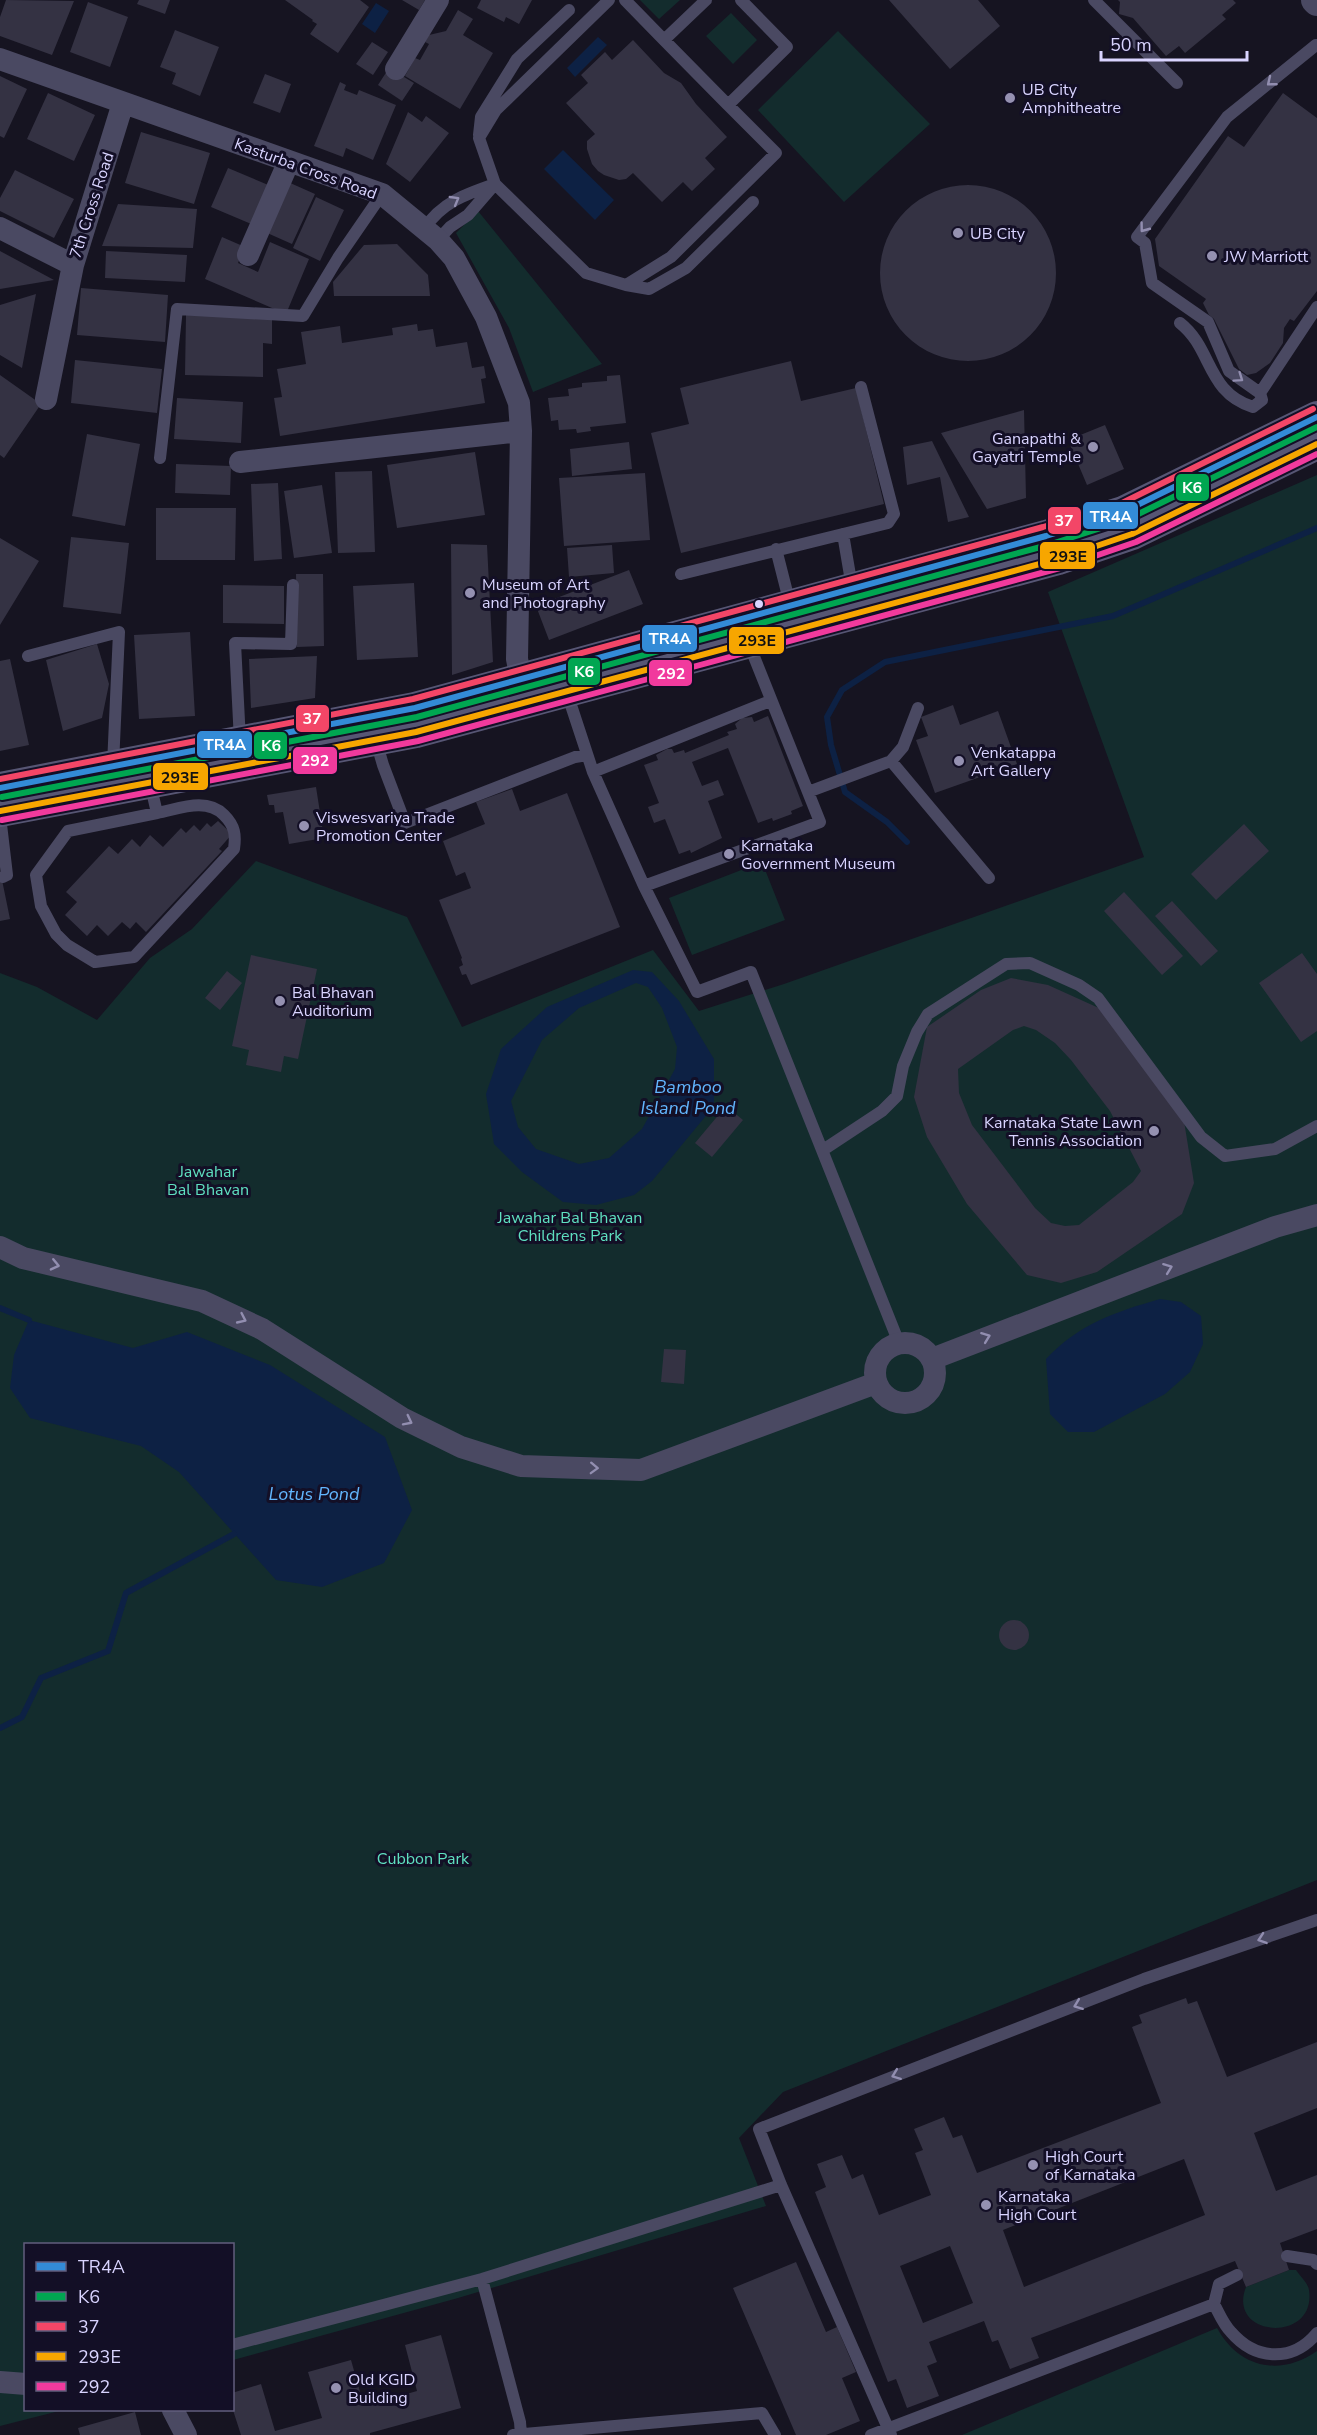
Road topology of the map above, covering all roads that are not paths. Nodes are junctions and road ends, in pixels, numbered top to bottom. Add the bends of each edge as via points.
1 (438, 0) edge
2 (609, 0) edge
3 (625, 0) edge
4 (706, 0) edge
5 (741, 0) edge
6 (1094, 0) edge
7 (569, 10) dead end
8 (664, 40) junction
9 (1317, 45) edge
10 (0, 59) edge
11 (396, 69) dead end
12 (1177, 83) dead end
13 (123, 103) junction
14 (729, 105) junction
15 (479, 138) junction
16 (289, 161) junction
17 (495, 184) junction
18 (382, 194) junction
19 (753, 202) dead end
20 (0, 228) edge
21 (431, 234) junction
22 (248, 255) dead end
23 (74, 265) junction
24 (626, 285) junction
25 (1317, 307) edge
26 (1180, 323) dead end
27 (861, 387) dead end
28 (1260, 393) junction
29 (46, 399) dead end
30 (1317, 417) edge
31 (521, 431) junction
32 (1317, 444) edge
33 (160, 458) dead end
34 (240, 462) dead end
35 (843, 534) junction
36 (776, 549) junction
37 (681, 574) dead end
38 (293, 585) dead end
39 (853, 589) junction
40 (790, 605) junction
41 (748, 643) junction
42 (28, 656) dead end
43 (521, 679) junction
44 (567, 692) junction
45 (770, 701) junction
46 (918, 708) dead end
47 (240, 741) junction
48 (376, 741) junction
49 (588, 755) junction
50 (891, 761) junction
51 (113, 765) junction
52 (593, 772) junction
53 (150, 782) junction
54 (0, 788) edge
55 (808, 792) junction
56 (0, 811) edge
57 (157, 813) junction
58 (0, 816) edge
59 (3, 877) dead end
60 (989, 878) dead end
61 (644, 886) junction
62 (1317, 1126) edge
63 (823, 1150) junction
64 (1317, 1215) edge
65 (1275, 1227) junction
66 (1317, 1229) edge
67 (0, 1247) edge
68 (899, 1343) junction
69 (932, 1359) junction
70 (876, 1383) junction
71 (1317, 1920) edge
72 (782, 2186) junction
73 (1287, 2256) dead end
74 (1317, 2264) edge
75 (1237, 2275) dead end
76 (482, 2279) junction
77 (1214, 2304) junction
78 (1317, 2333) edge
79 (234, 2344) edge
80 (0, 2382) edge
81 (24, 2384) edge
82 (173, 2411) edge
83 (890, 2432) edge
84 (186, 2435) edge
85 (513, 2435) edge
86 (521, 2435) edge
87 (775, 2435) edge
88 (871, 2435) edge

1 - 11 street
2 - 15 lane via 496,110
3 - 8 lane
4 - 8 lane
5 - 14 lane via 788,47
6 - 12 lane
7 - 15 lane via 517,59 481,117
8 - 14 lane
9 -> 28 lane via 1227,117 1137,237 1145,243 1152,283 1208,322 1229,371
10 - 13 street, Kasturba Cross Road
13 - 16 street, Kasturba Cross Road
13 - 23 street, 7th Cross Road
14 - 24 lane via 776,153 671,257
15 - 17 lane
16 - 18 street, Kasturba Cross Road
16 - 22 street
17 - 21 lane via 468,215
21 -> 17 lane via 433,215 456,198
17 - 24 lane via 586,273
18 - 21 street, Kasturba Cross Road
18 - 33 lane via 303,316 177,309
19 - 24 lane via 686,268 649,289
20 - 23 street, 7th Cross Road
21 - 31 street, Kasturba Cross Road via 454,258 486,317 519,403
23 - 29 street
25 - 28 lane
26 - 28 lane via 1194,334 1219,386 1253,407 1262,400
27 - 35 lane via 894,514 888,523
30 - 39 main road via 1123,512
31 - 34 street
31 - 43 street, Kasturba Cross Road via 517,659
32 - 41 main road via 1132,534 1058,559
35 - 36 lane
35 - 39 lane
36 - 37 lane
36 - 40 lane
38 - 47 lane via 291,645 235,644
39 - 40 main road
40 - 43 main road
41 - 44 main road
41 - 45 lane
42 - 51 lane via 119,632
43 - 47 main road via 415,708
44 - 48 main road
44 - 49 lane
45 - 52 lane
45 - 55 lane
46 - 50 lane via 903,747
47 - 51 main road
48 - 49 lane via 405,823
48 - 53 main road
49 - 52 lane
50 - 55 lane
50 - 60 lane
51 - 54 main road
52 - 61 lane
53 - 56 main road
53 - 57 lane
55 - 61 lane via 820,822
57 - 57 lane via 68,831 36,875 41,906 57,934 80,955 95,962 134,957 234,849 233,825 214,806 205,804
58 - 59 lane via 6,875
61 - 63 lane via 697,992 751,972
62 - 63 lane via 1275,1149 1225,1156 1201,1137 1098,998 1031,963 1006,963 928,1014 916,1032 903,1066 897,1096 882,1112
63 - 68 lane
64 - 65 street
65 - 66 street
69 -> 65 street
67 -> 70 street via 23,1258 202,1300 262,1329 402,1418 461,1447 521,1466 641,1470
68 - 69 street via 919,1346
68 - 70 street via 878,1359
69 - 70 street via 936,1375 933,1387 915,1402 892,1400
71 -> 72 lane via 1144,1979 759,2128
72 - 76 lane
72 - 83 lane
73 - 74 lane
75 - 77 lane via 1219,2284
76 - 79 lane
76 - 86 lane
77 - 78 lane via 1230,2332 1260,2353 1290,2353
77 - 83 lane
80 - 81 street
82 - 84 street
83 - 88 lane
85 - 86 lane
86 - 87 lane via 762,2413

